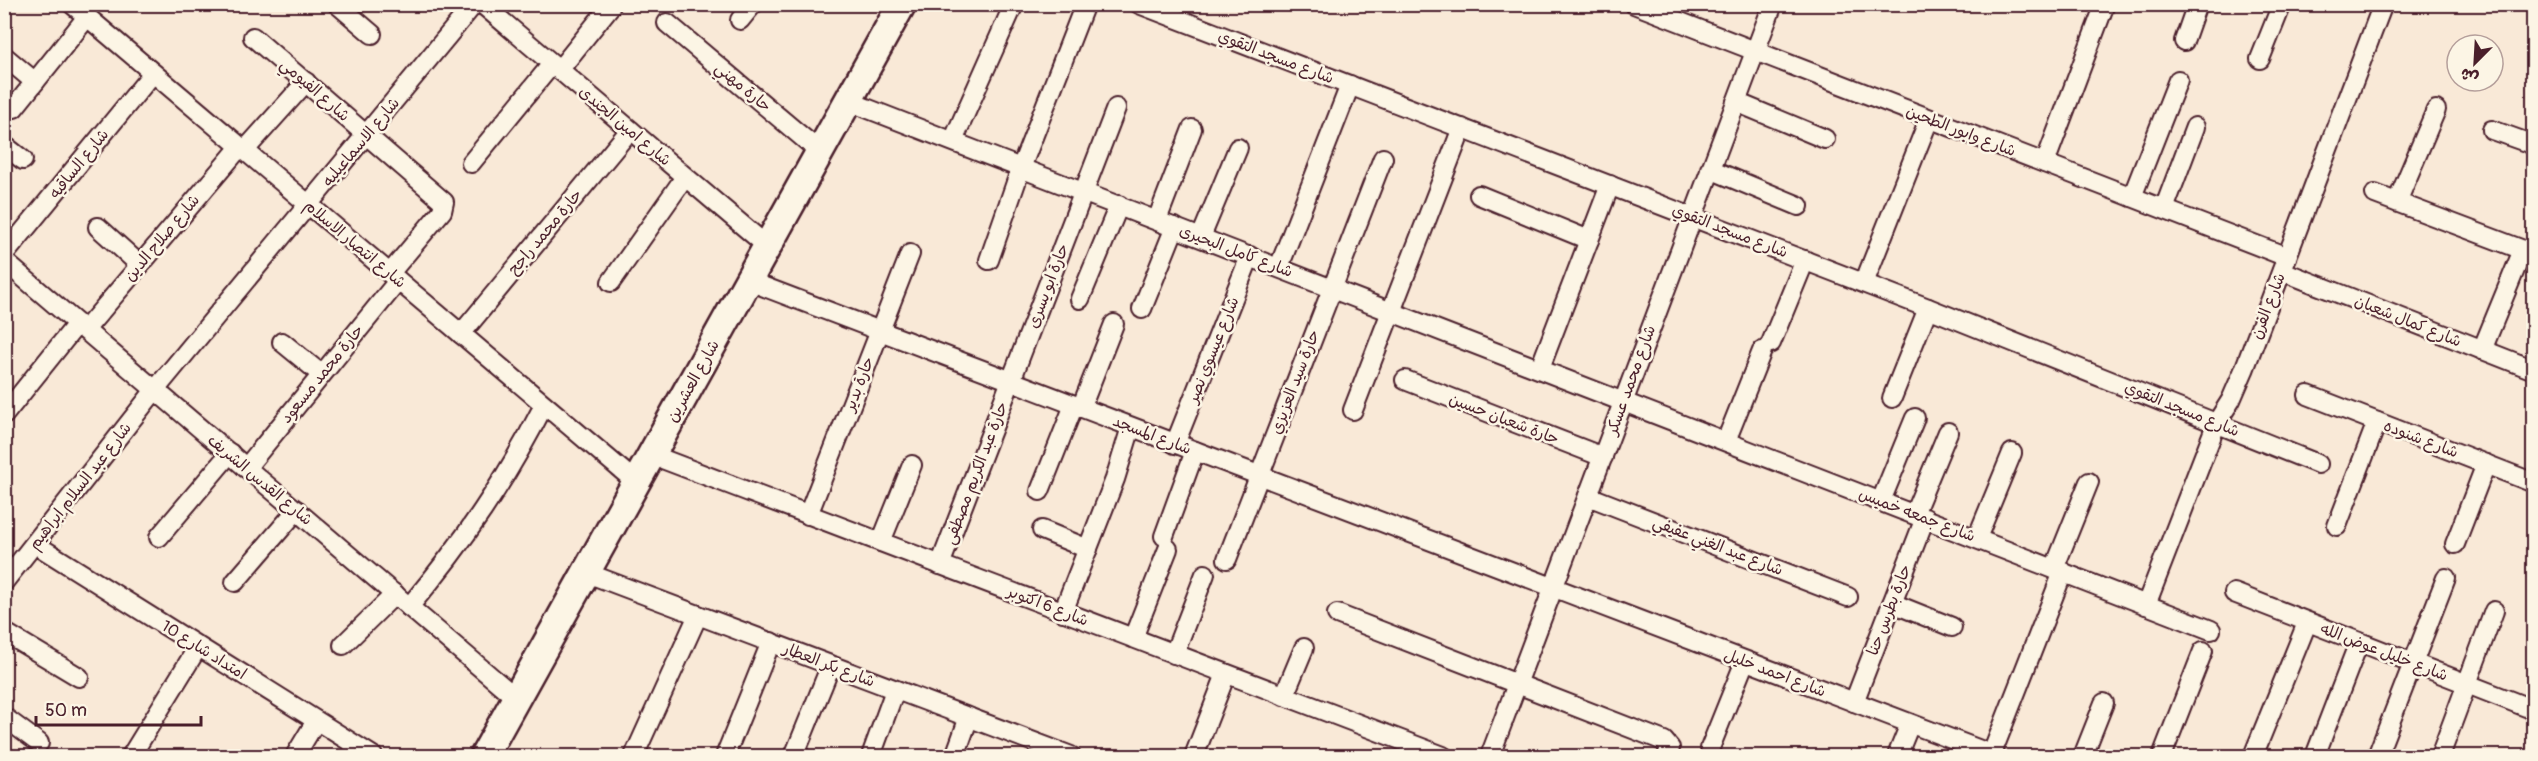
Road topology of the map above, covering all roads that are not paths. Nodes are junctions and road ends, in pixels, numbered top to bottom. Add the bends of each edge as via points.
1 (72, 4) edge
2 (338, 4) edge
3 (474, 4) edge
4 (482, 4) edge
5 (612, 4) edge
6 (753, 4) edge
7 (902, 4) edge
8 (1014, 4) edge
9 (1085, 4) edge
10 (1139, 4) edge
11 (1773, 4) edge
12 (2105, 4) edge
13 (2197, 4) edge
14 (2282, 4) edge
15 (2383, 4) edge
16 (1642, 6) edge
17 (87, 17) junction
18 (740, 20) dead end
19 (667, 23) dead end
20 (372, 34) dead end
21 (254, 37) dead end
22 (2184, 41) dead end
23 (1755, 51) junction
24 (4, 56) edge
25 (2260, 59) dead end
26 (556, 67) junction
27 (153, 73) junction
28 (2178, 80) dead end
29 (35, 82) junction
30 (306, 82) junction
31 (1350, 85) junction
32 (849, 101) junction
33 (1736, 102) junction
34 (14, 108) dead end
35 (1116, 108) dead end
36 (2436, 110) dead end
37 (1929, 119) junction
38 (2195, 127) dead end
39 (1462, 128) junction
40 (1192, 129) dead end
41 (630, 130) junction
42 (2492, 130) dead end
43 (367, 134) junction
44 (1826, 139) dead end
45 (953, 141) junction
46 (4, 145) edge
47 (2534, 145) edge
48 (242, 148) junction
49 (1238, 148) dead end
50 (820, 152) junction
51 (1383, 158) dead end
52 (23, 160) dead end
53 (471, 163) dead end
54 (2045, 163) junction
55 (1021, 168) junction
56 (1710, 169) junction
57 (685, 177) junction
58 (1610, 185) junction
59 (1084, 192) junction
60 (2375, 194) dead end
61 (1479, 195) dead end
62 (2132, 197) junction
63 (2397, 202) junction
64 (309, 205) junction
65 (1119, 206) junction
66 (1799, 206) dead end
67 (2164, 209) junction
68 (1692, 216) junction
69 (1157, 220) junction
70 (98, 227) dead end
71 (1175, 227) junction
72 (1201, 237) junction
73 (1589, 240) junction
74 (768, 247) junction
75 (2528, 252) edge
76 (910, 254) dead end
77 (4, 255) edge
78 (1250, 256) junction
79 (989, 260) dead end
80 (1805, 260) junction
81 (4, 261) edge
82 (2284, 264) junction
83 (140, 265) junction
84 (1279, 267) junction
85 (394, 277) junction
86 (749, 281) junction
87 (611, 282) dead end
88 (1864, 283) junction
89 (1331, 288) junction
90 (1080, 299) dead end
91 (1928, 308) junction
92 (1142, 309) dead end
93 (1391, 311) junction
94 (1114, 324) dead end
95 (81, 327) junction
96 (880, 331) junction
97 (461, 334) junction
98 (282, 342) dead end
99 (2482, 350) junction
100 (1540, 368) junction
101 (2534, 370) edge
102 (321, 374) junction
103 (1405, 380) dead end
104 (1011, 381) junction
105 (155, 390) junction
106 (2308, 395) dead end
107 (1892, 398) dead end
108 (1623, 401) junction
109 (544, 405) junction
110 (1078, 406) junction
111 (1353, 410) dead end
112 (4, 416) edge
113 (1915, 418) dead end
114 (2217, 422) junction
115 (2377, 422) junction
116 (1131, 427) junction
117 (1948, 432) dead end
118 (1726, 441) junction
119 (1175, 444) junction
120 (1195, 451) junction
121 (230, 453) junction
122 (2012, 453) dead end
123 (652, 455) junction
124 (1603, 457) junction
125 (2319, 464) dead end
126 (2486, 464) junction
127 (912, 465) dead end
128 (246, 468) junction
129 (1258, 476) junction
130 (637, 483) junction
131 (2089, 483) dead end
132 (2534, 483) edge
133 (1040, 491) dead end
134 (1588, 496) junction
135 (1881, 501) junction
136 (297, 510) junction
137 (808, 514) junction
138 (1919, 516) junction
139 (2337, 526) dead end
140 (1042, 530) dead end
141 (159, 537) dead end
142 (1977, 538) junction
143 (881, 542) junction
144 (35, 544) junction
145 (2455, 544) dead end
146 (1088, 549) junction
147 (1227, 559) dead end
148 (940, 565) junction
149 (2058, 570) junction
150 (587, 573) junction
151 (1205, 574) dead end
152 (2446, 578) dead end
153 (4, 582) edge
154 (235, 582) dead end
155 (1555, 588) junction
156 (2234, 593) dead end
157 (395, 594) junction
158 (1848, 597) dead end
159 (1892, 603) junction
160 (2146, 604) junction
161 (410, 606) junction
162 (2494, 611) dead end
163 (1063, 612) junction
164 (1337, 614) dead end
165 (698, 615) junction
166 (2307, 623) junction
167 (1952, 627) dead end
168 (2211, 630) dead end
169 (4, 632) edge
170 (1133, 638) junction
171 (771, 642) junction
172 (2359, 642) junction
173 (343, 645) dead end
174 (198, 646) junction
175 (1304, 648) dead end
176 (2203, 651) dead end
177 (1174, 654) junction
178 (1745, 661) junction
179 (2413, 663) junction
180 (831, 665) junction
181 (1226, 674) junction
182 (79, 677) dead end
183 (1518, 682) junction
184 (2467, 684) junction
185 (895, 690) junction
186 (1284, 696) junction
187 (516, 698) junction
188 (1854, 702) junction
189 (2104, 703) dead end
190 (2534, 710) edge
191 (4, 717) edge
192 (969, 717) junction
193 (316, 721) junction
194 (1910, 724) junction
195 (39, 743) dead end
196 (1710, 748) dead end
197 (131, 756) edge
198 (295, 756) edge
199 (373, 756) edge
200 (484, 756) edge
201 (634, 756) edge
202 (725, 756) edge
203 (794, 756) edge
204 (871, 756) edge
205 (955, 756) edge
206 (1071, 756) edge
207 (1194, 756) edge
208 (1443, 756) edge
209 (1490, 756) edge
210 (1667, 756) edge
211 (1897, 756) edge
212 (1993, 756) edge
213 (2083, 756) edge
214 (2162, 756) edge
215 (2253, 756) edge
216 (2315, 756) edge
217 (2377, 756) edge
218 (2440, 756) edge

1 - 17 street, شارع انتصار الاسلام
2 - 20 street
3 - 43 street, شارع الاسماعيليه
4 - 26 street, شارع امين الجندى
5 - 26 street
6 - 18 street
7 - 32 main road, شارع العشرين
8 - 45 street
9 - 55 street
10 - 31 street, شارع مسجد التقوي
11 - 23 street, شارع محمد عسكر
12 - 54 street
13 - 22 street
14 - 25 street
15 - 82 street, شارع الفرن
16 - 23 street, شارع وابور الطحين
17 - 27 street, شارع انتصار الاسلام
17 - 29 street
19 - 50 street, حارة مهني
21 - 30 street, شارع الفيومي
23 - 33 street, شارع محمد عسكر
23 - 37 street, شارع وابور الطحين
24 - 29 street
26 - 41 street, شارع امين الجندى
26 - 53 street
27 - 48 street, شارع انتصار الاسلام
27 - 77 street, شارع الساقيه
28 - 62 street
29 - 34 street
30 - 43 street, شارع الفيومي
30 - 48 street, شارع صلاح الدين
31 - 39 street, شارع مسجد التقوي
31 - 84 street
32 - 45 street, شارع كامل البحيرى
32 - 50 main road, شارع العشرين
33 - 44 street
33 - 56 street, شارع محمد عسكر
35 - 59 street, حارة ابو يسرى
36 - 63 street
37 - 54 street, شارع وابور الطحين
37 - 88 street
38 - 67 street
39 - 58 street, شارع مسجد التقوي
39 - 93 street
40 - 69 street
41 - 57 street, شارع امين الجندى
41 - 97 street, حارة محمد راجح
42 - 47 street
43 - 64 street, شارع الاسماعيليه
43 - 85 street, شارع الفيومي via 444,202 442,211
45 - 55 street, شارع كامل البحيرى
46 - 52 street
48 - 64 street, شارع انتصار الاسلام
48 - 83 street, شارع صلاح الدين
49 - 72 street
50 - 74 main road, شارع العشرين
51 - 89 street, حارة سيد العزيزي
54 - 62 street, شارع وابور الطحين
55 - 59 street, شارع كامل البحيرى
55 - 79 street
56 - 66 street
56 - 68 street, شارع محمد عسكر
57 - 74 street, شارع امين الجندى
57 - 87 street
58 - 68 street, شارع مسجد التقوي
58 - 73 street
59 - 65 street, شارع كامل البحيرى
59 - 104 street, حارة ابو يسرى
60 - 63 street
61 - 73 street
62 - 67 street, شارع وابور الطحين
63 - 75 street
64 - 85 street, شارع انتصار الاسلام
64 - 105 street, شارع الاسماعيليه
65 - 69 street, شارع كامل البحيرى
65 - 90 street
67 - 82 street, شارع وابور الطحين
68 - 80 street, شارع مسجد التقوي
68 - 108 street, شارع محمد عسكر
69 - 71 street, شارع كامل البحيرى
70 - 83 street
71 - 72 street, شارع كامل البحيرى
71 - 92 street
72 - 78 street, شارع كامل البحيرى
73 - 100 street
74 - 86 main road, شارع العشرين
75 - 99 street
76 - 96 street, حارة بدير
78 - 84 street, شارع كامل البحيرى
78 - 119 street, شارع عيسوي نصر
80 - 88 street, شارع مسجد التقوي
80 - 118 street
81 - 95 street, شارع القدس الشريف
82 - 99 street, شارع كمال شعبان
82 - 114 street, شارع الفرن via 2244,370
83 - 95 street, شارع صلاح الدين
84 - 89 street, شارع كامل البحيرى
85 - 97 street, شارع انتصار الاسلام
85 - 102 street, حارة محمد مسعود
86 - 96 street, شارع المسجد
86 - 123 main road, شارع العشرين
88 - 91 street, شارع مسجد التقوي
89 - 93 street, شارع كامل البحيرى
89 - 129 street, حارة سيد العزيزي
91 - 107 street
91 - 114 street, شارع مسجد التقوي
93 - 100 street, شارع كامل البحيرى
93 - 111 street
94 - 110 street
95 - 105 street, شارع القدس الشريف
95 - 112 street, شارع صلاح الدين
96 - 104 street, شارع المسجد
96 - 137 street, حارة بدير
97 - 109 street, شارع انتصار الاسلام
98 - 102 street
99 - 101 street, شارع كمال شعبان
100 - 108 street, شارع كامل البحيرى
102 - 128 street, حارة محمد مسعود
103 - 124 street, حارة شعبان حسين
104 - 110 street, شارع المسجد
104 - 148 street, حارة عبد الكريم مصطفى
105 - 121 street, شارع القدس الشريف
105 - 144 street, شارع عبد السلام ابراهيم
106 - 115 street, شارع شنوده
108 - 118 street, شارع جمعه خميس
108 - 124 street, شارع محمد عسكر
109 - 130 street, شارع انتصار الاسلام
109 - 161 street via 485,511
110 - 116 street, شارع المسجد
110 - 133 street
113 - 135 street
114 - 125 street, شارع مسجد التقوي
114 - 160 street, شارع الفرن
115 - 126 street, شارع شنوده
115 - 139 street
116 - 119 street, شارع المسجد
116 - 146 street
117 - 138 street, حارة بطرس حنا
118 - 135 street, شارع جمعه خميس
119 - 120 street, شارع المسجد
120 - 129 street, شارع المسجد
120 - 170 street
121 - 128 street, شارع القدس الشريف
121 - 141 street
122 - 142 street
123 - 130 main road, شارع العشرين
123 - 137 street, شارع 6 اكتوبر
124 - 134 street, شارع محمد عسكر
126 - 132 street, شارع شنوده
126 - 145 street
127 - 143 street
128 - 136 street, شارع القدس الشريف
129 - 147 street, حارة سيد العزيزي
129 - 155 street, شارع المسجد
130 - 150 main road, شارع العشرين
131 - 149 street
134 - 155 street, شارع محمد عسكر
134 - 158 street, شارع عبد الغني عفيفي
135 - 138 street, شارع جمعه خميس
136 - 154 street
136 - 157 street, شارع القدس الشريف
137 - 143 street, شارع 6 اكتوبر
138 - 142 street, شارع جمعه خميس
138 - 159 street, حارة بطرس حنا
140 - 146 street
142 - 149 street, شارع جمعه خميس
143 - 148 street, شارع 6 اكتوبر
144 - 153 street, شارع عبد السلام ابراهيم
144 - 174 street, امتداد شارع 10
146 - 163 street
148 - 163 street, شارع 6 اكتوبر
149 - 160 street, شارع جمعه خميس
149 - 212 street
150 - 165 street, شارع بكر العطار
150 - 187 main road, شارع العشرين
151 - 177 street
152 - 179 street
155 - 178 street, شارع احمد خليل
155 - 183 street, شارع محمد عسكر
156 - 166 street, شارع خليل عوض الله
157 - 161 street, شارع القدس الشريف
157 - 173 street
159 - 167 street
159 - 188 street, حارة بطرس حنا
160 - 168 street, شارع جمعه خميس
161 - 187 street, شارع القدس الشريف
162 - 184 street
163 - 170 street, شارع 6 اكتوبر
164 - 183 street
165 - 171 street, شارع بكر العطار
165 - 201 street
166 - 172 street, شارع خليل عوض الله
166 - 215 street
169 - 182 street
170 - 177 street, شارع 6 اكتوبر
171 - 180 street, شارع بكر العطار
171 - 202 street
172 - 179 street, شارع خليل عوض الله
172 - 216 street
174 - 193 street, امتداد شارع 10
174 - 197 street
175 - 186 street
176 - 214 street
177 - 181 street, شارع 6 اكتوبر
178 - 188 street, شارع احمد خليل
178 - 196 street
179 - 184 street, شارع خليل عوض الله
179 - 217 street
180 - 185 street, شارع بكر العطار
180 - 203 street
181 - 186 street, شارع 6 اكتوبر
181 - 207 street
183 - 209 street, شارع محمد عسكر
183 - 210 street via 1664,741 1670,748
184 - 190 street, شارع خليل عوض الله
184 - 218 street
185 - 192 street, شارع بكر العطار
185 - 204 street
186 - 208 street, شارع 6 اكتوبر
187 - 200 main road, شارع العشرين
188 - 194 street, شارع احمد خليل
189 - 213 street
191 - 195 street
192 - 205 street
192 - 206 street, شارع بكر العطار
193 - 198 street
193 - 199 street, امتداد شارع 10
194 - 211 street
194 - 212 street, شارع احمد خليل

